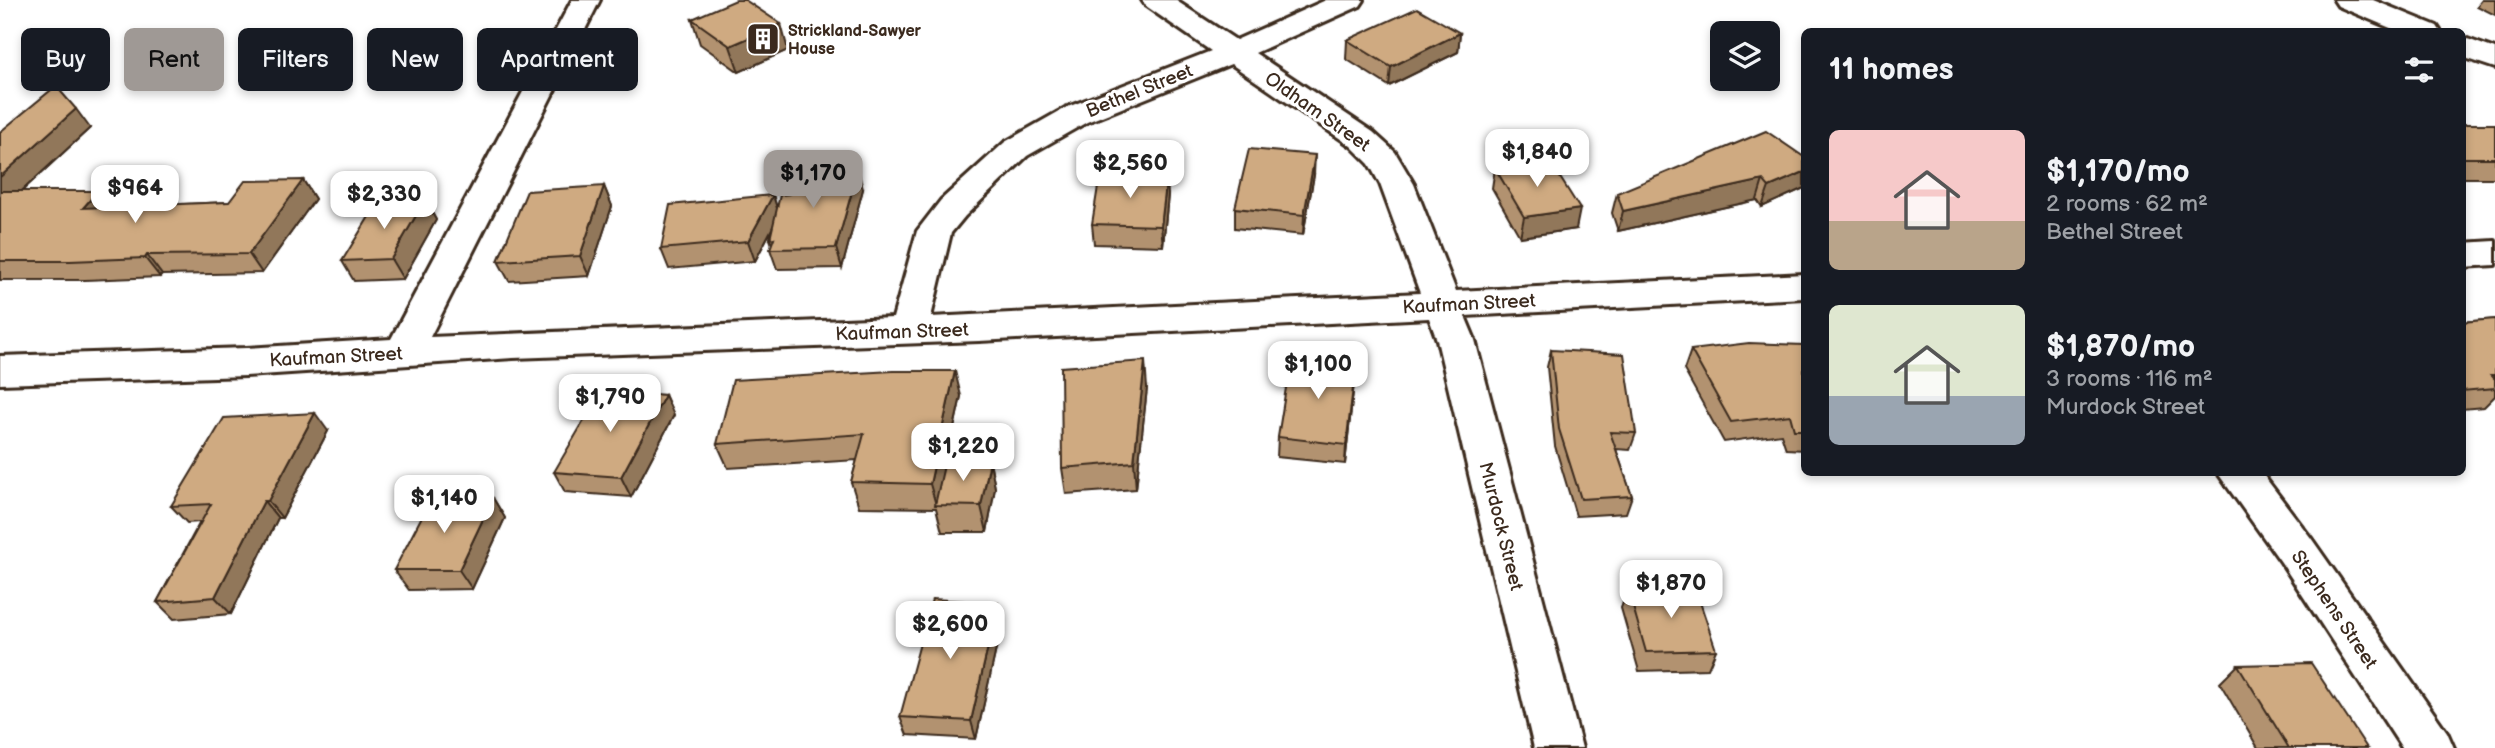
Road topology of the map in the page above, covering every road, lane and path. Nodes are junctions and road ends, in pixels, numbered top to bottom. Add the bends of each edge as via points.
1 (586, 0) edge
2 (1156, 0) edge
3 (1350, 0) edge
4 (2370, 3) edge
5 (2419, 28) edge
6 (2466, 48) edge
7 (1234, 52) junction
8 (2495, 59) edge
9 (2495, 253) edge
10 (2466, 255) edge
11 (1801, 286) edge
12 (1444, 304) junction
13 (909, 331) junction
14 (403, 352) junction
15 (0, 370) edge
16 (2240, 476) edge
17 (1558, 748) edge
18 (2430, 748) edge

1 - 14 street
2 - 7 street, Oldham Street
3 - 7 street, Bethel Street
4 - 5 street
6 - 8 street
7 - 12 street, Oldham Street via 1362,139 1383,159
7 - 13 street, Bethel Street via 1076,115 1016,149 934,231
9 - 10 street
11 - 12 street, Kaufman Street
12 - 13 street, Kaufman Street
12 - 17 street, Murdock Street
13 - 14 street, Kaufman Street
14 - 15 street, Kaufman Street
16 - 18 street, Stephens Street via 2296,550

